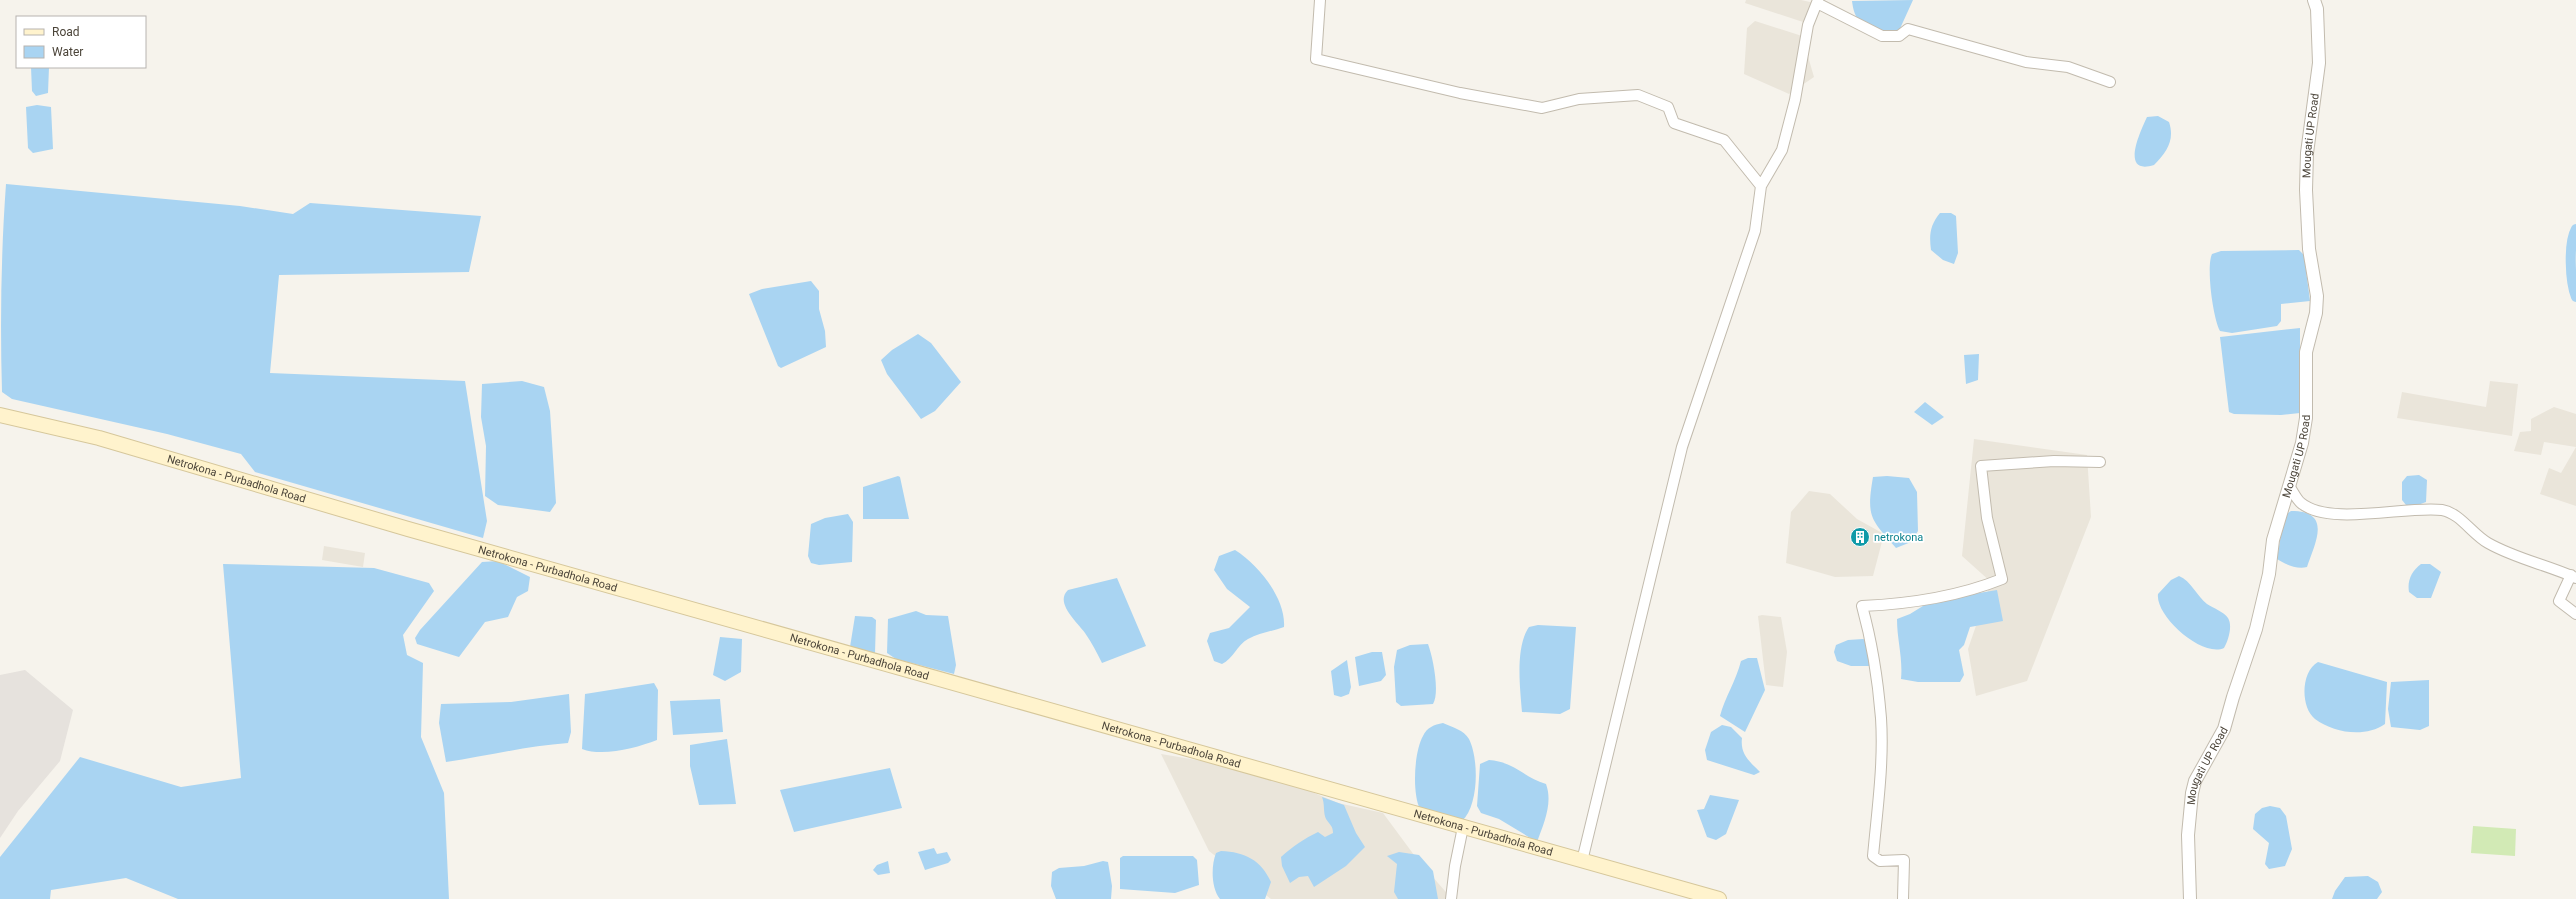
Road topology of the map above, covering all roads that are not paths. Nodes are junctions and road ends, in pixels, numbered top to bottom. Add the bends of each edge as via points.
1 (1320, 0) edge
2 (2314, 0) edge
3 (1817, 2) edge
4 (2110, 82) dead end
5 (1761, 186) junction
6 (0, 415) edge
7 (2100, 462) dead end
8 (2289, 486) junction
9 (2573, 577) edge
10 (2576, 614) edge
11 (1463, 827) junction
12 (1582, 861) junction
13 (1451, 899) edge
14 (1719, 899) edge
15 (1903, 899) edge
16 (2190, 899) edge

1 - 5 street via 1316,59 1460,93 1542,108 1579,99 1638,95 1668,107 1674,124 1724,140
2 - 8 street, Mougati UP Road via 2317,10 2319,63 2307,153 2306,190 2309,249 2317,296 2316,313 2306,352 2306,418 2302,443
3 - 4 street via 1882,36 1899,36 1908,29 2026,62 2068,67
3 - 5 street via 1808,25 1795,100 1782,150
5 - 12 street via 1755,230 1682,447
6 - 11 main road, Netrokona - Purbadhola Road via 99,438 438,538
7 - 15 street via 2054,461 1981,466 1987,518 2002,579 1977,589 1928,599 1862,606 1881,719 1873,856 1880,861 1904,860
8 - 9 street via 2301,503 2315,511 2376,514 2426,509 2443,510 2452,513 2487,543
8 - 16 street, Mougati UP Road via 2273,540 2269,574 2256,629 2224,729 2195,781 2192,793 2188,835
9 - 10 street via 2559,601
11 - 12 main road, Netrokona - Purbadhola Road
11 - 13 street via 1454,866
12 - 14 main road, Netrokona - Purbadhola Road

